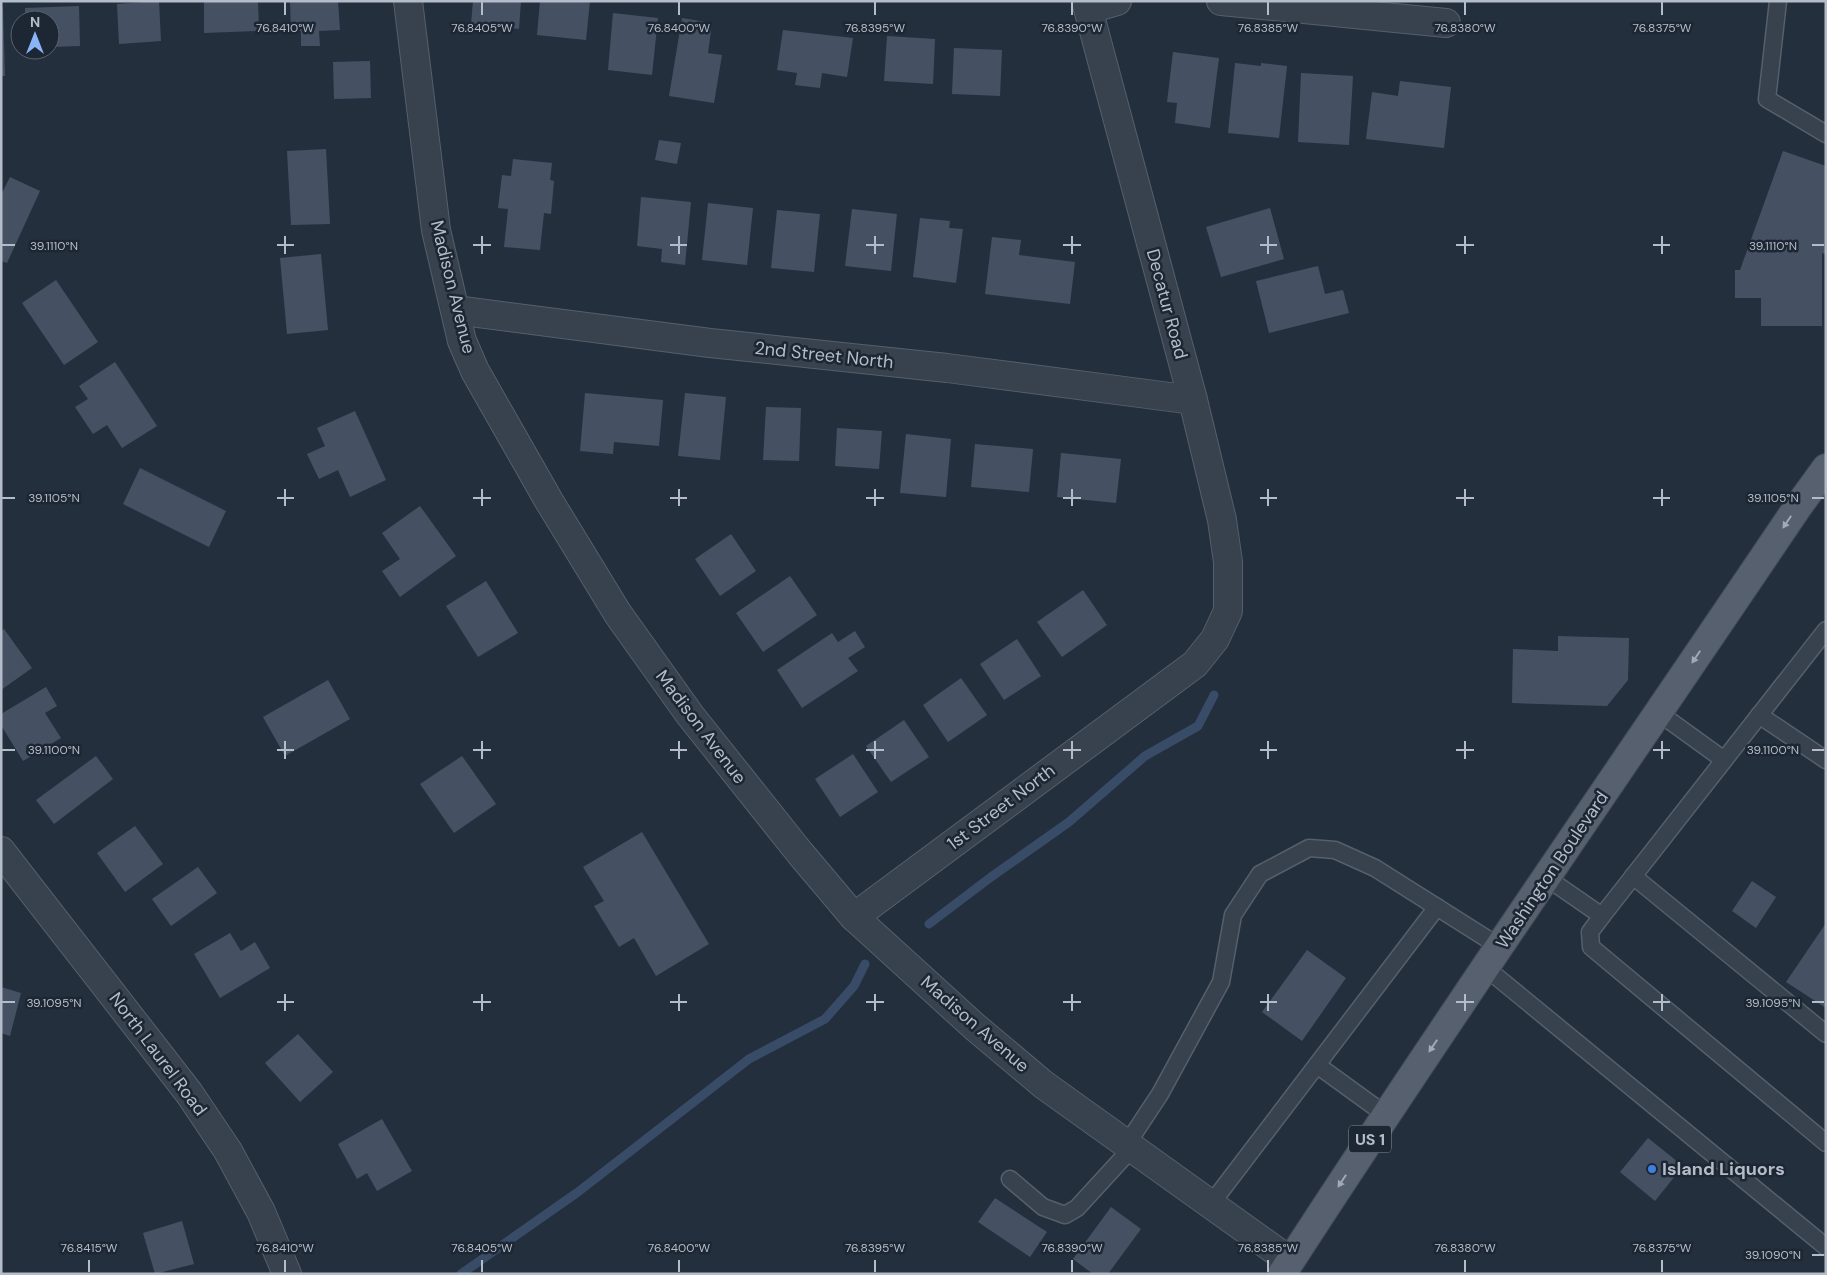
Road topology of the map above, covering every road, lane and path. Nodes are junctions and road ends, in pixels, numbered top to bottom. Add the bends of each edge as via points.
1 (408, 1) edge
2 (1117, 1) edge
3 (1221, 1) edge
4 (1778, 1) edge
5 (1088, 5) edge
6 (1446, 23) dead end
7 (1826, 134) edge
8 (455, 310) junction
9 (1193, 400) junction
10 (1826, 468) edge
11 (1228, 611) joint
12 (1826, 630) edge
13 (1659, 713) junction
14 (1759, 715) junction
15 (1724, 760) junction
16 (1826, 760) edge
17 (1, 851) edge
18 (1633, 876) junction
19 (1547, 878) junction
20 (1437, 908) junction
21 (854, 916) junction
22 (1602, 916) junction
23 (1493, 958) junction
24 (1826, 1034) edge
25 (1317, 1065) junction
26 (1386, 1115) junction
27 (1826, 1143) edge
28 (1129, 1146) junction
29 (1010, 1179) dead end
30 (1212, 1204) junction
31 (1826, 1247) edge
32 (1286, 1267) edge
33 (286, 1274) edge

1 - 8 street, Madison Avenue via 436,230
2 - 5 street
3 - 6 street
4 - 7 lane via 1767,99
5 - 9 street, Decatur Road
8 - 9 street, 2nd Street North
8 - 21 street, Madison Avenue via 462,341 475,371 618,614 690,715
9 - 11 street, Decatur Road via 1222,520 1228,562
10 -> 13 main road, Washington Boulevard / US 1
11 - 21 street, 1st Street North via 1215,639 1195,664
12 - 14 lane
13 - 15 lane
13 - 19 main road, Washington Boulevard / US 1
14 - 15 lane
14 - 16 lane
15 - 18 lane
17 - 33 street, North Laurel Road via 189,1093 228,1151 261,1212
18 - 22 lane
18 - 24 lane
19 - 22 lane
19 - 23 main road, Washington Boulevard / US 1
20 - 23 lane
20 - 25 lane
20 - 28 lane via 1376,868 1335,850 1309,848 1260,874 1233,914 1221,982
21 - 28 street, Madison Avenue via 975,1027 1044,1085
22 - 27 lane via 1590,932 1591,947
23 -> 26 main road, Washington Boulevard / US 1
23 - 31 lane
25 - 26 lane
25 - 30 lane
26 -> 32 main road, Washington Boulevard / US 1
28 - 29 lane via 1077,1208 1065,1215 1043,1207
28 - 30 street, Madison Avenue
30 - 32 street, Madison Avenue

